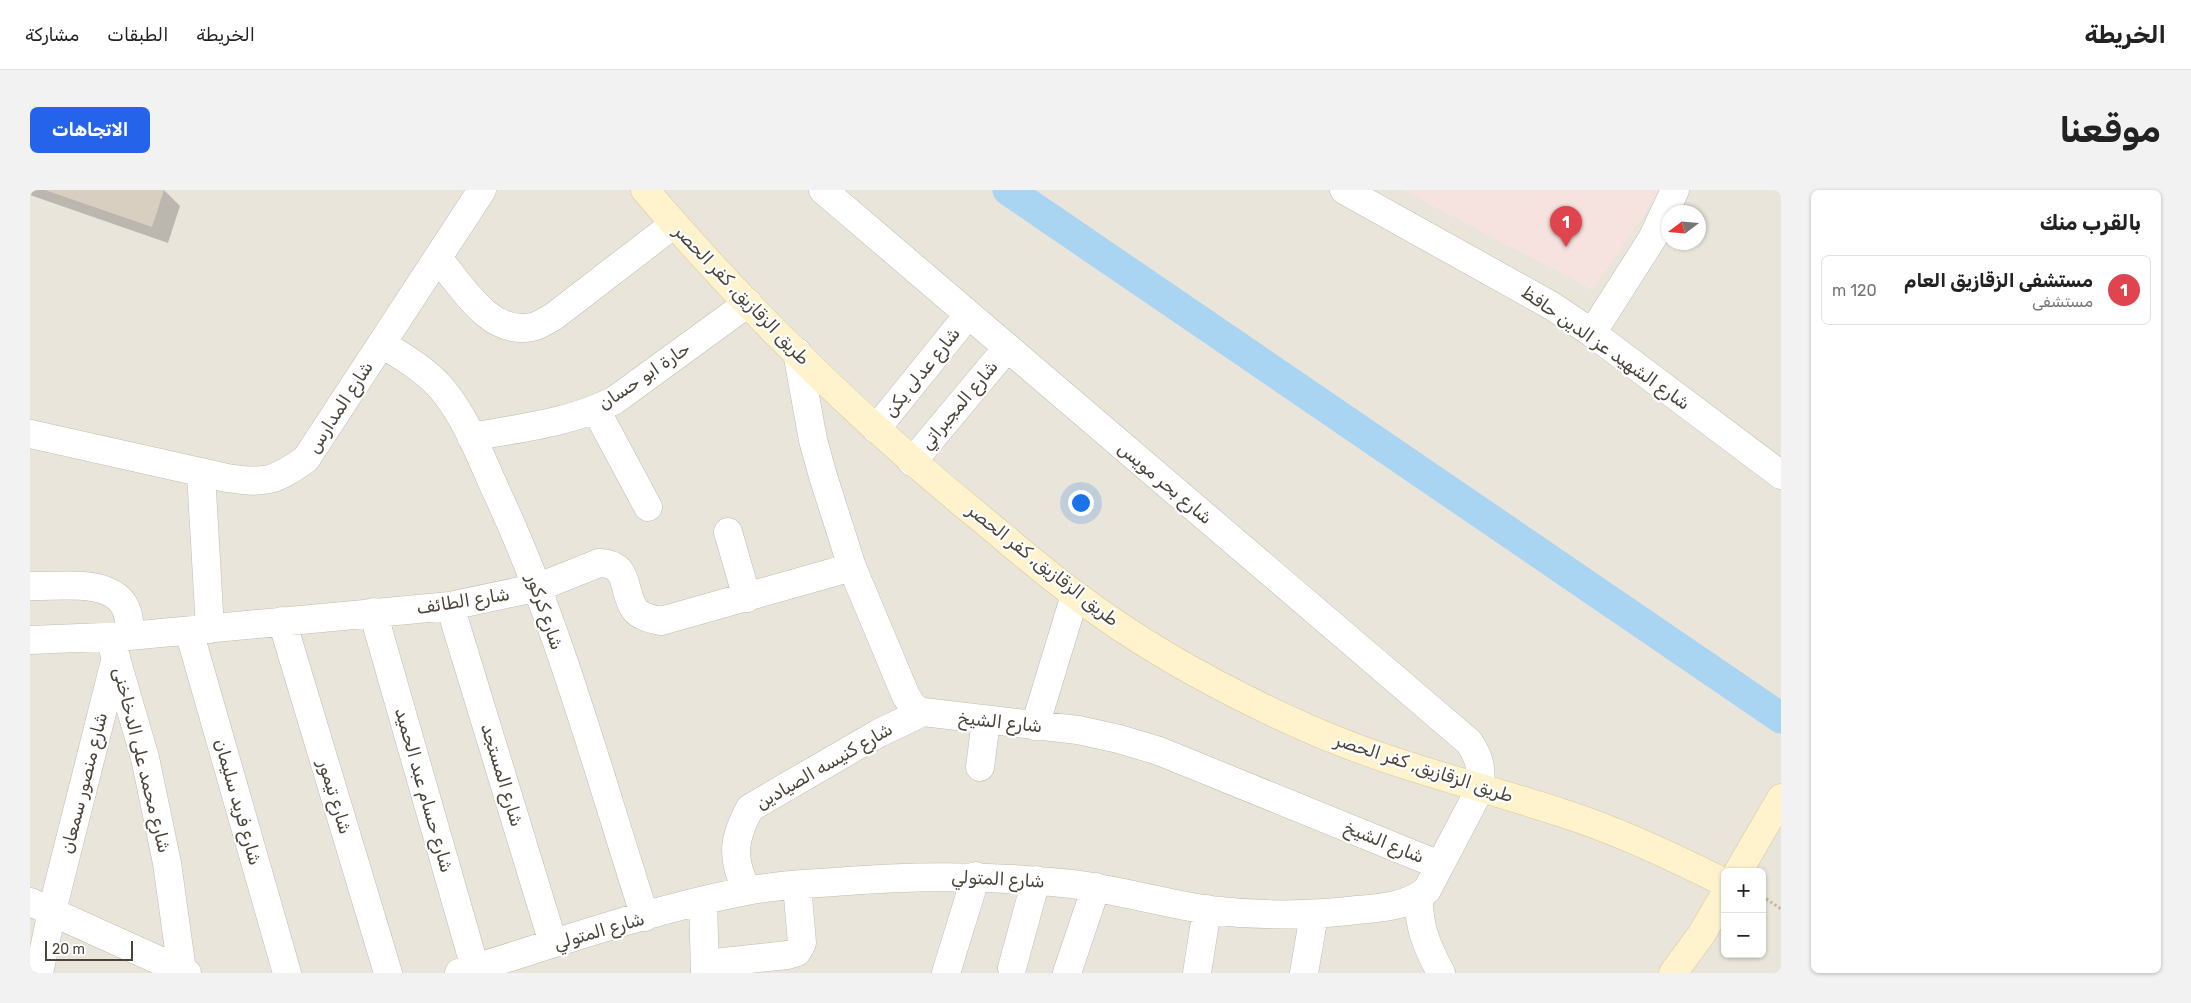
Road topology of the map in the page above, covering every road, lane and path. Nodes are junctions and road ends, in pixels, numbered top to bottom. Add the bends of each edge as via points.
1 (482, 190) edge
2 (645, 190) edge
3 (823, 190) edge
4 (1344, 190) edge
5 (1675, 190) edge
6 (674, 224) junction
7 (438, 258) junction
8 (748, 303) junction
9 (968, 315) junction
10 (1592, 333) junction
11 (382, 344) junction
12 (1007, 348) junction
13 (797, 352) junction
14 (596, 410) junction
15 (876, 429) junction
16 (30, 434) edge
17 (471, 437) junction
18 (912, 462) junction
19 (201, 473) junction
20 (1781, 475) edge
21 (648, 506) dead end
22 (728, 532) dead end
23 (852, 567) junction
24 (30, 586) edge
25 (539, 587) junction
26 (1075, 595) junction
27 (747, 598) junction
28 (450, 606) junction
29 (373, 612) junction
30 (282, 622) junction
31 (200, 630) junction
32 (30, 640) edge
33 (119, 643) junction
34 (923, 712) junction
35 (986, 721) junction
36 (1035, 726) junction
37 (980, 767) dead end
38 (1480, 789) junction
39 (1781, 798) edge
40 (1439, 865) junction
41 (1741, 866) edge
42 (976, 876) junction
43 (1036, 880) junction
44 (1721, 881) edge
45 (797, 885) junction
46 (1096, 887) junction
47 (747, 891) junction
48 (1419, 896) junction
49 (1766, 899) edge
50 (703, 901) junction
51 (1721, 901) edge
52 (41, 907) edge
53 (1207, 909) junction
54 (1781, 909) edge
55 (1314, 915) junction
56 (644, 917) junction
57 (554, 944) junction
58 (705, 968) edge
59 (1012, 968) dead end
60 (467, 971) edge
61 (184, 972) edge
62 (39, 973) edge
63 (287, 973) edge
64 (388, 973) edge
65 (946, 973) edge
66 (1067, 973) edge
67 (1197, 973) edge
68 (1304, 973) edge
69 (1441, 973) edge
70 (1673, 973) edge

1 - 7 street, شارع المدارس
2 - 6 main road, طريق الزقازيق, كفر الحصر
3 - 9 street, شارع بحر مويس
4 - 10 street, شارع الشهيد عز الدين حافظ via 1510,281
5 - 10 street via 1652,239
6 - 7 street via 553,317 533,327 510,328 490,319
6 - 8 main road, طريق الزقازيق, كفر الحصر
7 - 11 street, شارع المدارس
8 - 13 main road, طريق الزقازيق, كفر الحصر
8 - 14 street, حارة ابو حسان via 616,400
9 - 12 street, شارع بحر مويس
9 - 15 street, شارع عدلى يكن
10 - 20 street, شارع الشهيد عز الدين حافظ
11 - 17 street, شارع كركور via 415,364 442,389
11 - 19 street, شارع المدارس via 306,459 283,475 255,482
12 - 18 street, شارع المجبراتي
12 - 38 street, شارع بحر مويس via 1469,742 1478,756 1482,772
13 - 15 main road, طريق الزقازيق, كفر الحصر
13 - 23 street via 813,440
14 - 17 street, حارة ابو حسان via 576,417
14 - 21 street
15 - 18 main road, طريق الزقازيق, كفر الحصر
16 - 19 street, شارع المدارس
17 - 25 street, شارع كركور
18 - 26 main road, طريق الزقازيق, كفر الحصر
19 - 31 street
22 - 27 street
23 - 27 street, شارع الطائف
23 - 34 street via 906,696 914,708
24 - 33 street via 102,587 116,595 126,607 131,622
25 - 27 street, شارع الطائف via 599,563 610,563 623,576 636,610 647,618 661,621
25 - 28 street, شارع الطائف
25 - 56 street, شارع كركور
26 - 36 street
26 - 38 main road, طريق الزقازيق, كفر الحصر via 1149,645 1227,689 1307,728 1390,762
28 - 29 street, شارع الطائف
28 - 57 street, شارع المستجد
29 - 30 street, شارع الطائف
29 - 60 street, شارع حسام عبد الحميد
30 - 31 street, شارع الطائف
30 - 64 street, شارع تيمور
31 - 33 street, شارع الطائف
31 - 63 street, شارع فريد سليمان
32 - 33 street, شارع الطائف
33 - 52 street, شارع منصور سمعان
33 - 61 street, شارع محمد على الدخاخنى via 146,758
34 - 35 street, شارع الشيخ
34 - 47 street, شارع كنيسه الصيادين via 879,733 750,808 739,828 735,851 738,873
35 - 36 street, شارع الشيخ
35 - 37 street
36 - 40 street, شارع الشيخ via 1086,732 1159,751
38 - 40 street
38 - 44 main road, طريق الزقازيق, كفر الحصر via 1563,813 1620,834
39 - 41 main road
40 - 48 street via 1427,890
42 - 43 street, شارع المتولي
42 - 45 street, شارع المتولي via 907,876
42 - 65 street
43 - 46 street, شارع المتولي
43 - 59 street
45 - 47 street, شارع المتولي
45 - 58 street via 802,943 797,952
46 - 53 street, شارع المتولي
46 - 66 street
47 - 50 street, شارع المتولي
48 - 55 street, شارع المتولي via 1399,904
48 - 69 street via 1421,931
49 - 54 path
50 - 56 street, شارع المتولي
50 - 58 street
51 - 70 main road
52 - 61 street
52 - 62 street, شارع منصور سمعان
53 - 55 street, شارع المتولي via 1260,915
53 - 67 street
55 - 68 street
56 - 57 street, شارع المتولي
57 - 60 street, شارع المتولي

